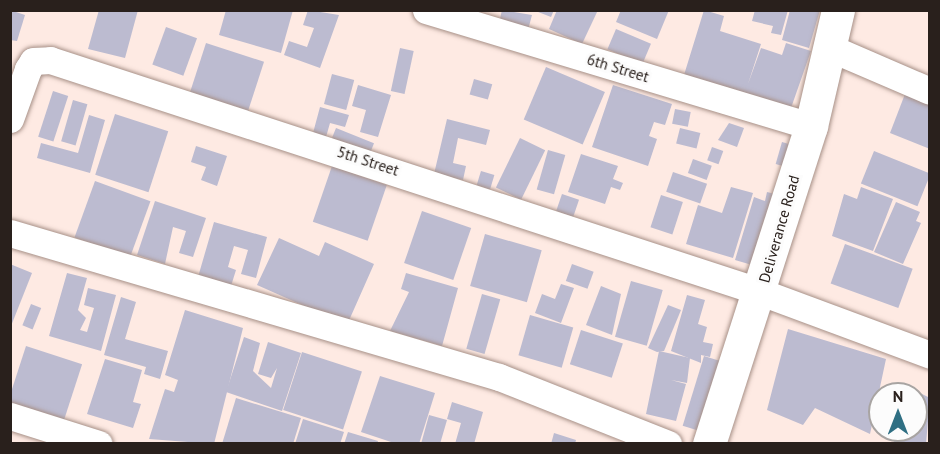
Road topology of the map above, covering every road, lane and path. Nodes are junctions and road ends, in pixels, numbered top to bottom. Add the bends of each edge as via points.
1 (426, 10) edge
2 (838, 10) edge
3 (828, 47) junction
4 (930, 91) edge
5 (10, 119) edge
6 (811, 126) junction
7 (10, 233) edge
8 (761, 292) junction
9 (930, 355) edge
10 (10, 416) edge
11 (99, 444) edge
12 (668, 444) edge
13 (709, 444) edge

1 - 6 street, 6th Street
2 - 3 street, Deliverance Road
3 - 4 street
3 - 6 street, Deliverance Road
5 - 8 street, 5th Street via 33,61 50,60
6 - 8 street, Deliverance Road
7 - 12 street via 499,377
8 - 9 street
8 - 13 street, Deliverance Road
10 - 11 street

